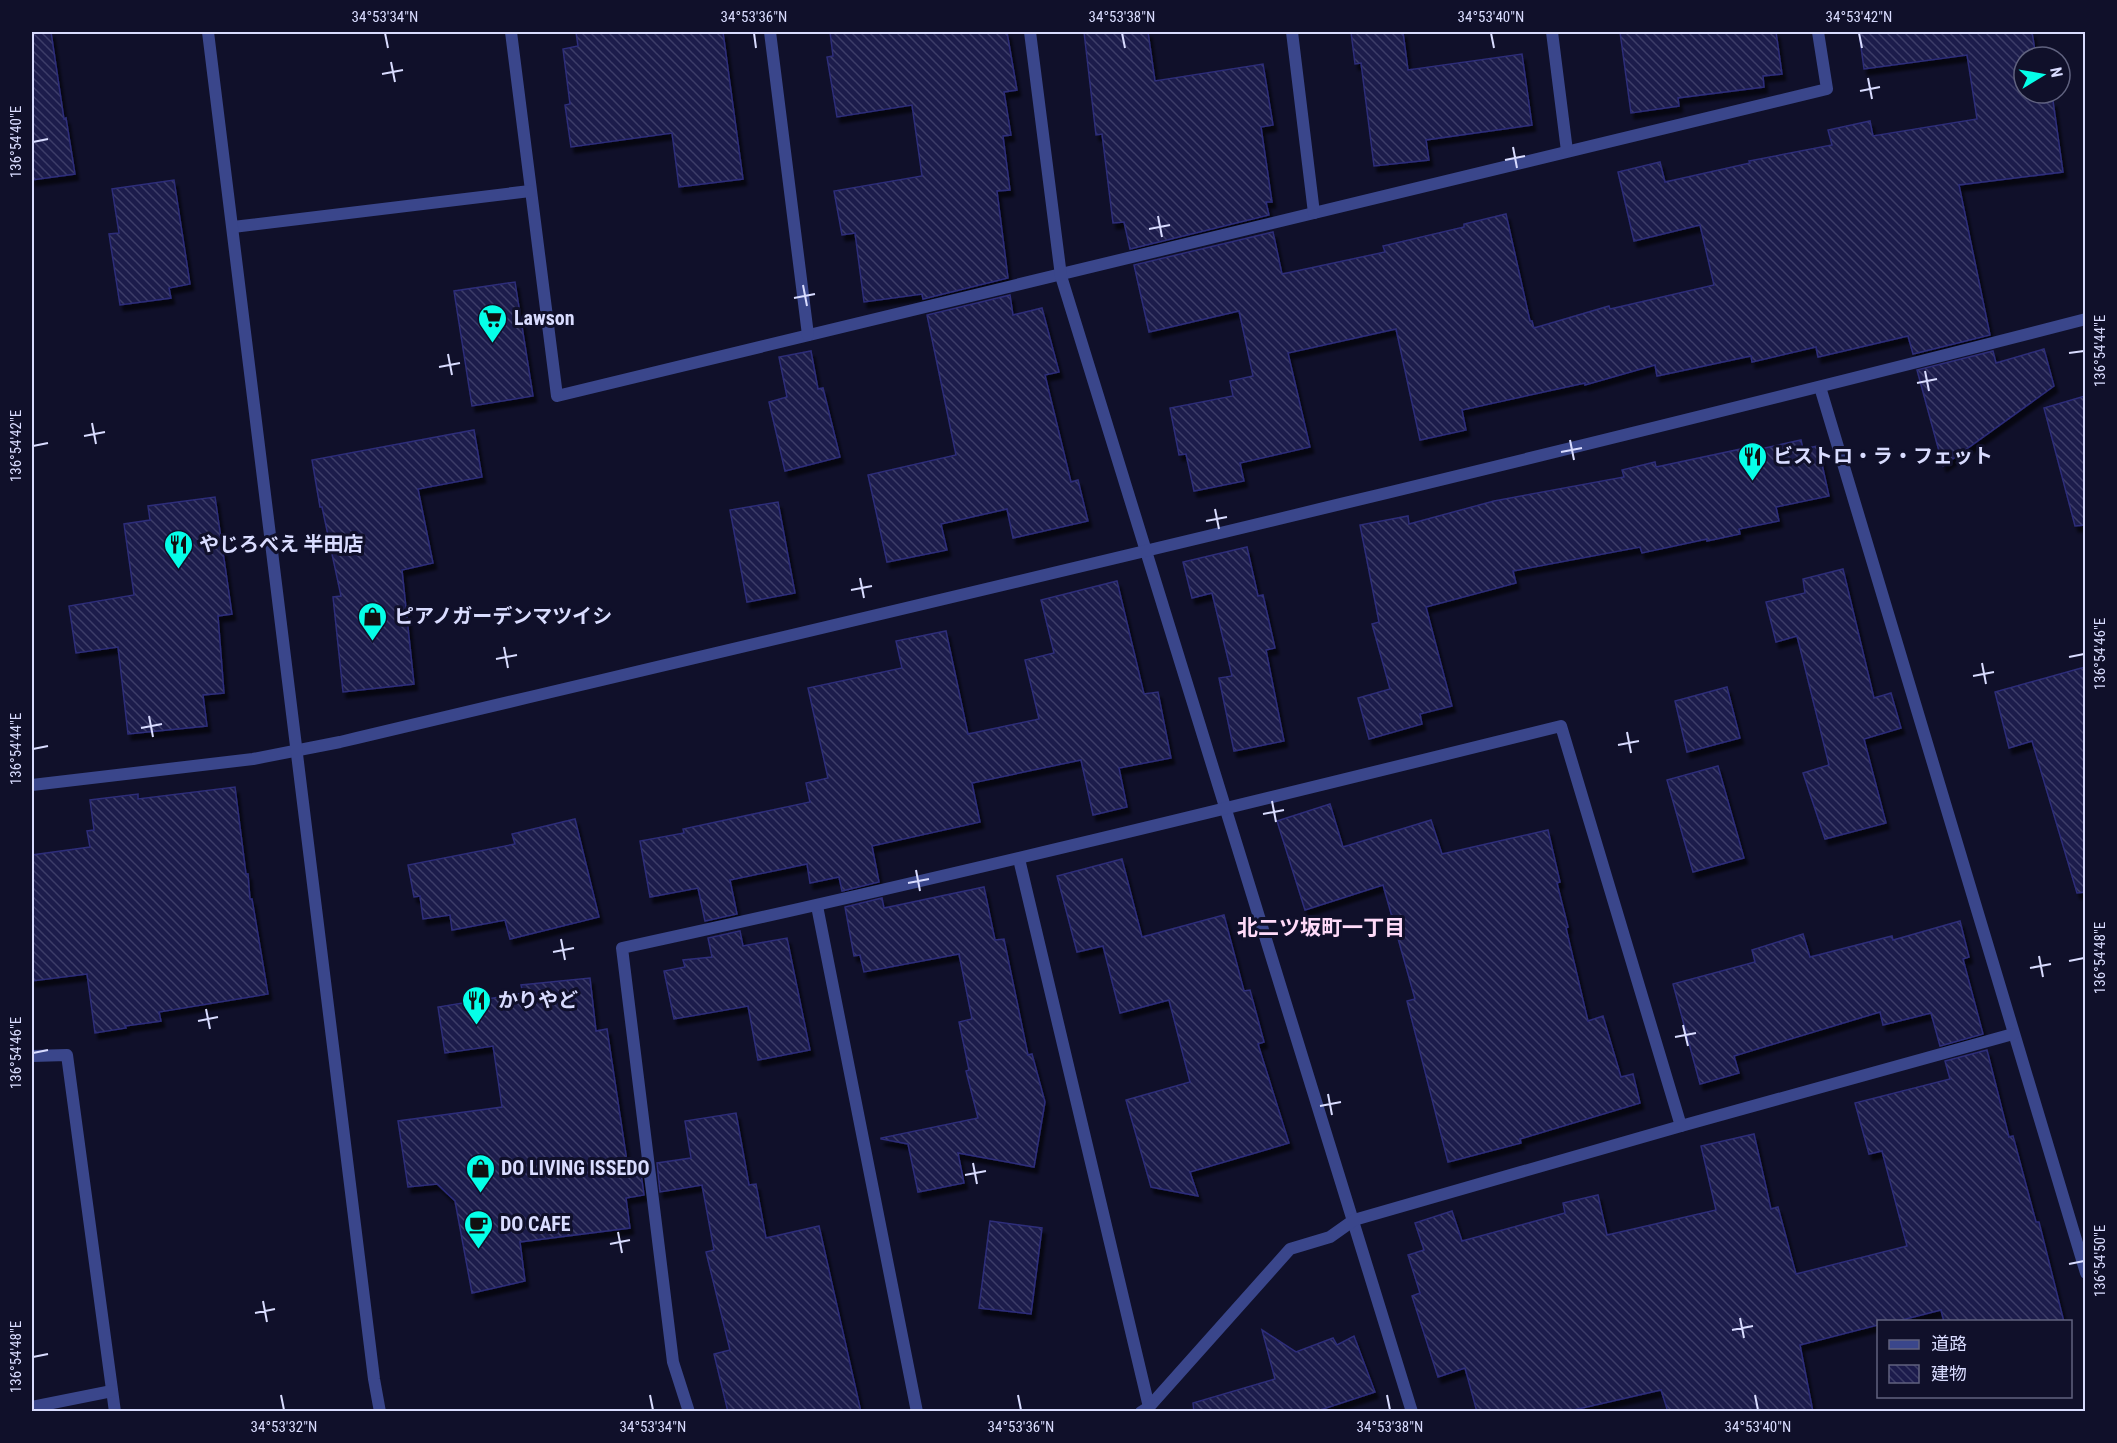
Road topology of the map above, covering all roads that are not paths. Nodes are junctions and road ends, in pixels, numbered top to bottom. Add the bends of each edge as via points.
1 (208, 32) edge
2 (511, 32) edge
3 (770, 32) edge
4 (1030, 32) edge
5 (1292, 32) edge
6 (1551, 32) edge
7 (1818, 32) edge
8 (1567, 151) junction
9 (530, 191) junction
10 (1314, 213) junction
11 (233, 227) junction
12 (1061, 276) junction
13 (2085, 319) edge
14 (808, 335) junction
15 (1820, 387) junction
16 (1145, 551) junction
17 (297, 751) junction
18 (32, 781) edge
19 (1225, 809) junction
20 (1019, 859) junction
21 (817, 906) junction
22 (2013, 1034) junction
23 (32, 1056) edge
24 (1681, 1126) junction
25 (1354, 1220) junction
26 (2085, 1273) edge
27 (112, 1391) junction
28 (32, 1407) edge
29 (1145, 1409) edge
30 (115, 1412) edge
31 (380, 1412) edge
32 (689, 1412) edge
33 (917, 1412) edge
34 (1412, 1412) edge

1 - 11 street
2 - 9 street
3 - 14 street
4 - 12 street
5 - 10 street
6 - 8 street
7 - 8 street via 1827,89
8 - 10 street
9 - 11 street
9 - 14 street via 557,396
10 - 12 street
11 - 17 street
12 - 14 street
12 - 16 street
13 - 15 street
15 - 16 street
15 - 22 street
16 - 17 street
16 - 19 street
17 - 18 street
17 - 31 street
19 - 20 street
19 - 24 street via 1562,726
19 - 25 street
20 - 21 street
20 - 29 street
21 - 32 street via 622,948 673,1362
21 - 33 street
22 - 24 street
22 - 26 street
23 - 27 street via 66,1055
24 - 25 street
25 - 29 street via 1330,1237 1290,1249
25 - 34 street
27 - 28 street
27 - 30 street

